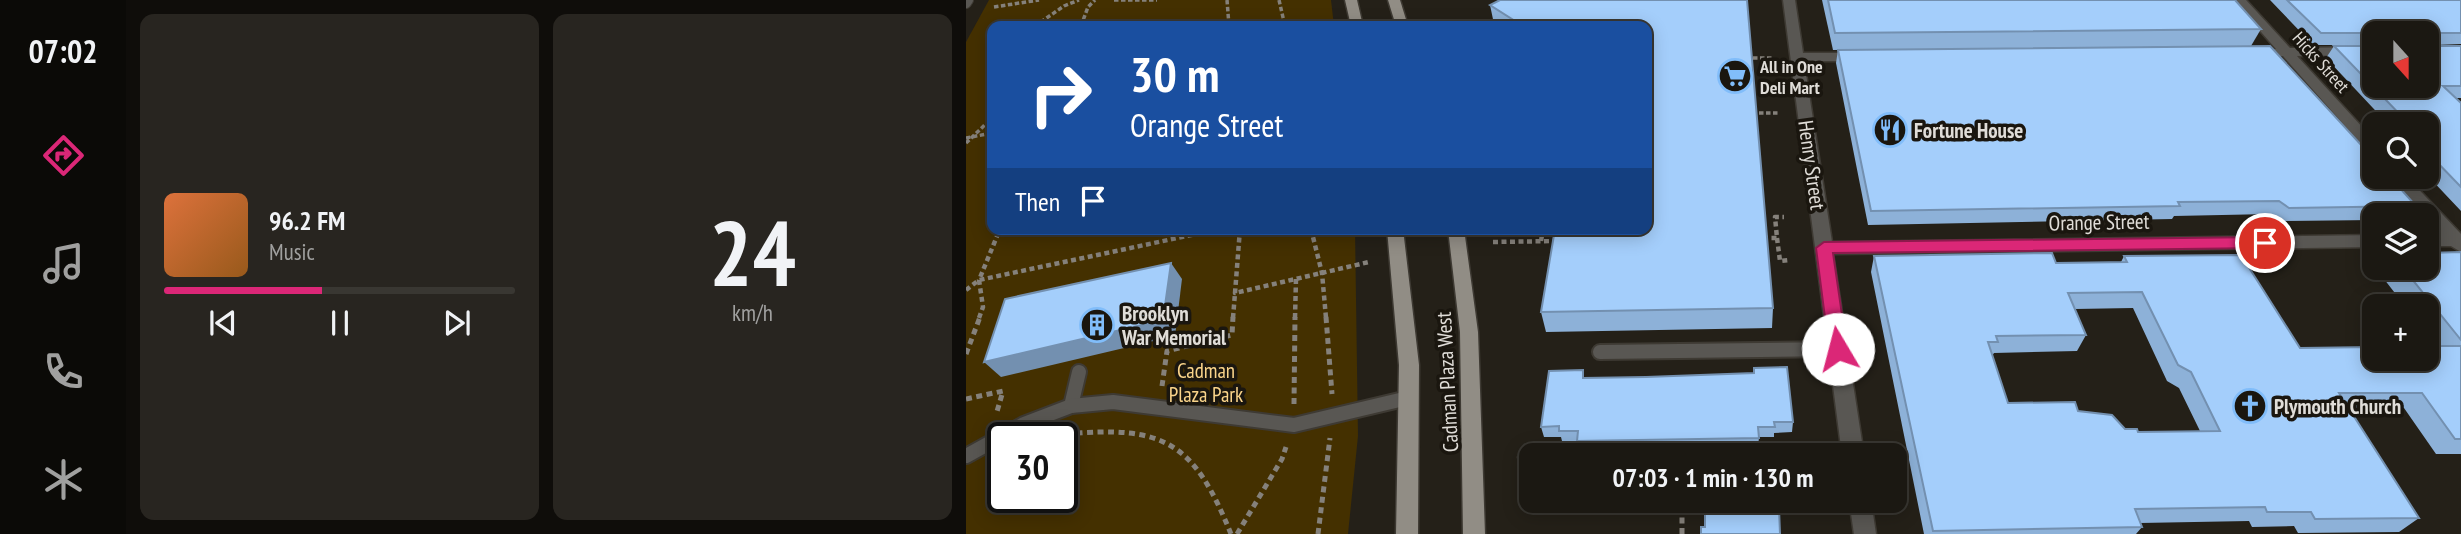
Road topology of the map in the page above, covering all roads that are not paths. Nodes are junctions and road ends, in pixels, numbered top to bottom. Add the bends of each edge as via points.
1 (1351, 0) edge
2 (1394, 0) edge
3 (1788, 0) edge
4 (2239, 0) edge
5 (1356, 21) edge
6 (1400, 21) edge
7 (2362, 51) edge
8 (2286, 52) junction
9 (2240, 53) edge
10 (1880, 56) edge
11 (1797, 57) junction
12 (2362, 136) edge
13 (2409, 189) edge
14 (1396, 235) edge
15 (1457, 235) edge
16 (2362, 241) edge
17 (2439, 241) edge
18 (2459, 242) edge
19 (1824, 248) junction
20 (1838, 349) junction
21 (1600, 352) dead end
22 (1079, 372) dead end
23 (1408, 398) junction
24 (1071, 406) junction
25 (1851, 443) edge
26 (966, 456) edge
27 (1862, 513) edge
28 (1407, 534) edge
29 (1474, 534) edge
30 (1865, 534) edge

1 - 5 main road
2 - 6 main road
3 - 11 street, Henry Street
4 - 8 street, Hicks Street
7 - 8 street
8 - 9 street
8 - 12 street, Hicks Street
10 - 11 street
11 - 19 street, Henry Street
13 - 18 street
14 - 23 main road, Cadman Plaza West via 1406,316
15 - 29 main road, Cadman Plaza West via 1469,332
16 - 19 street, Orange Street
17 - 18 street
19 - 20 street, Henry Street
20 - 21 lane
20 - 25 street, Henry Street
22 - 24 lane
23 - 24 lane via 1294,425 1113,402
23 - 28 main road, Cadman Plaza West
24 - 26 lane via 1024,424
27 - 30 street

